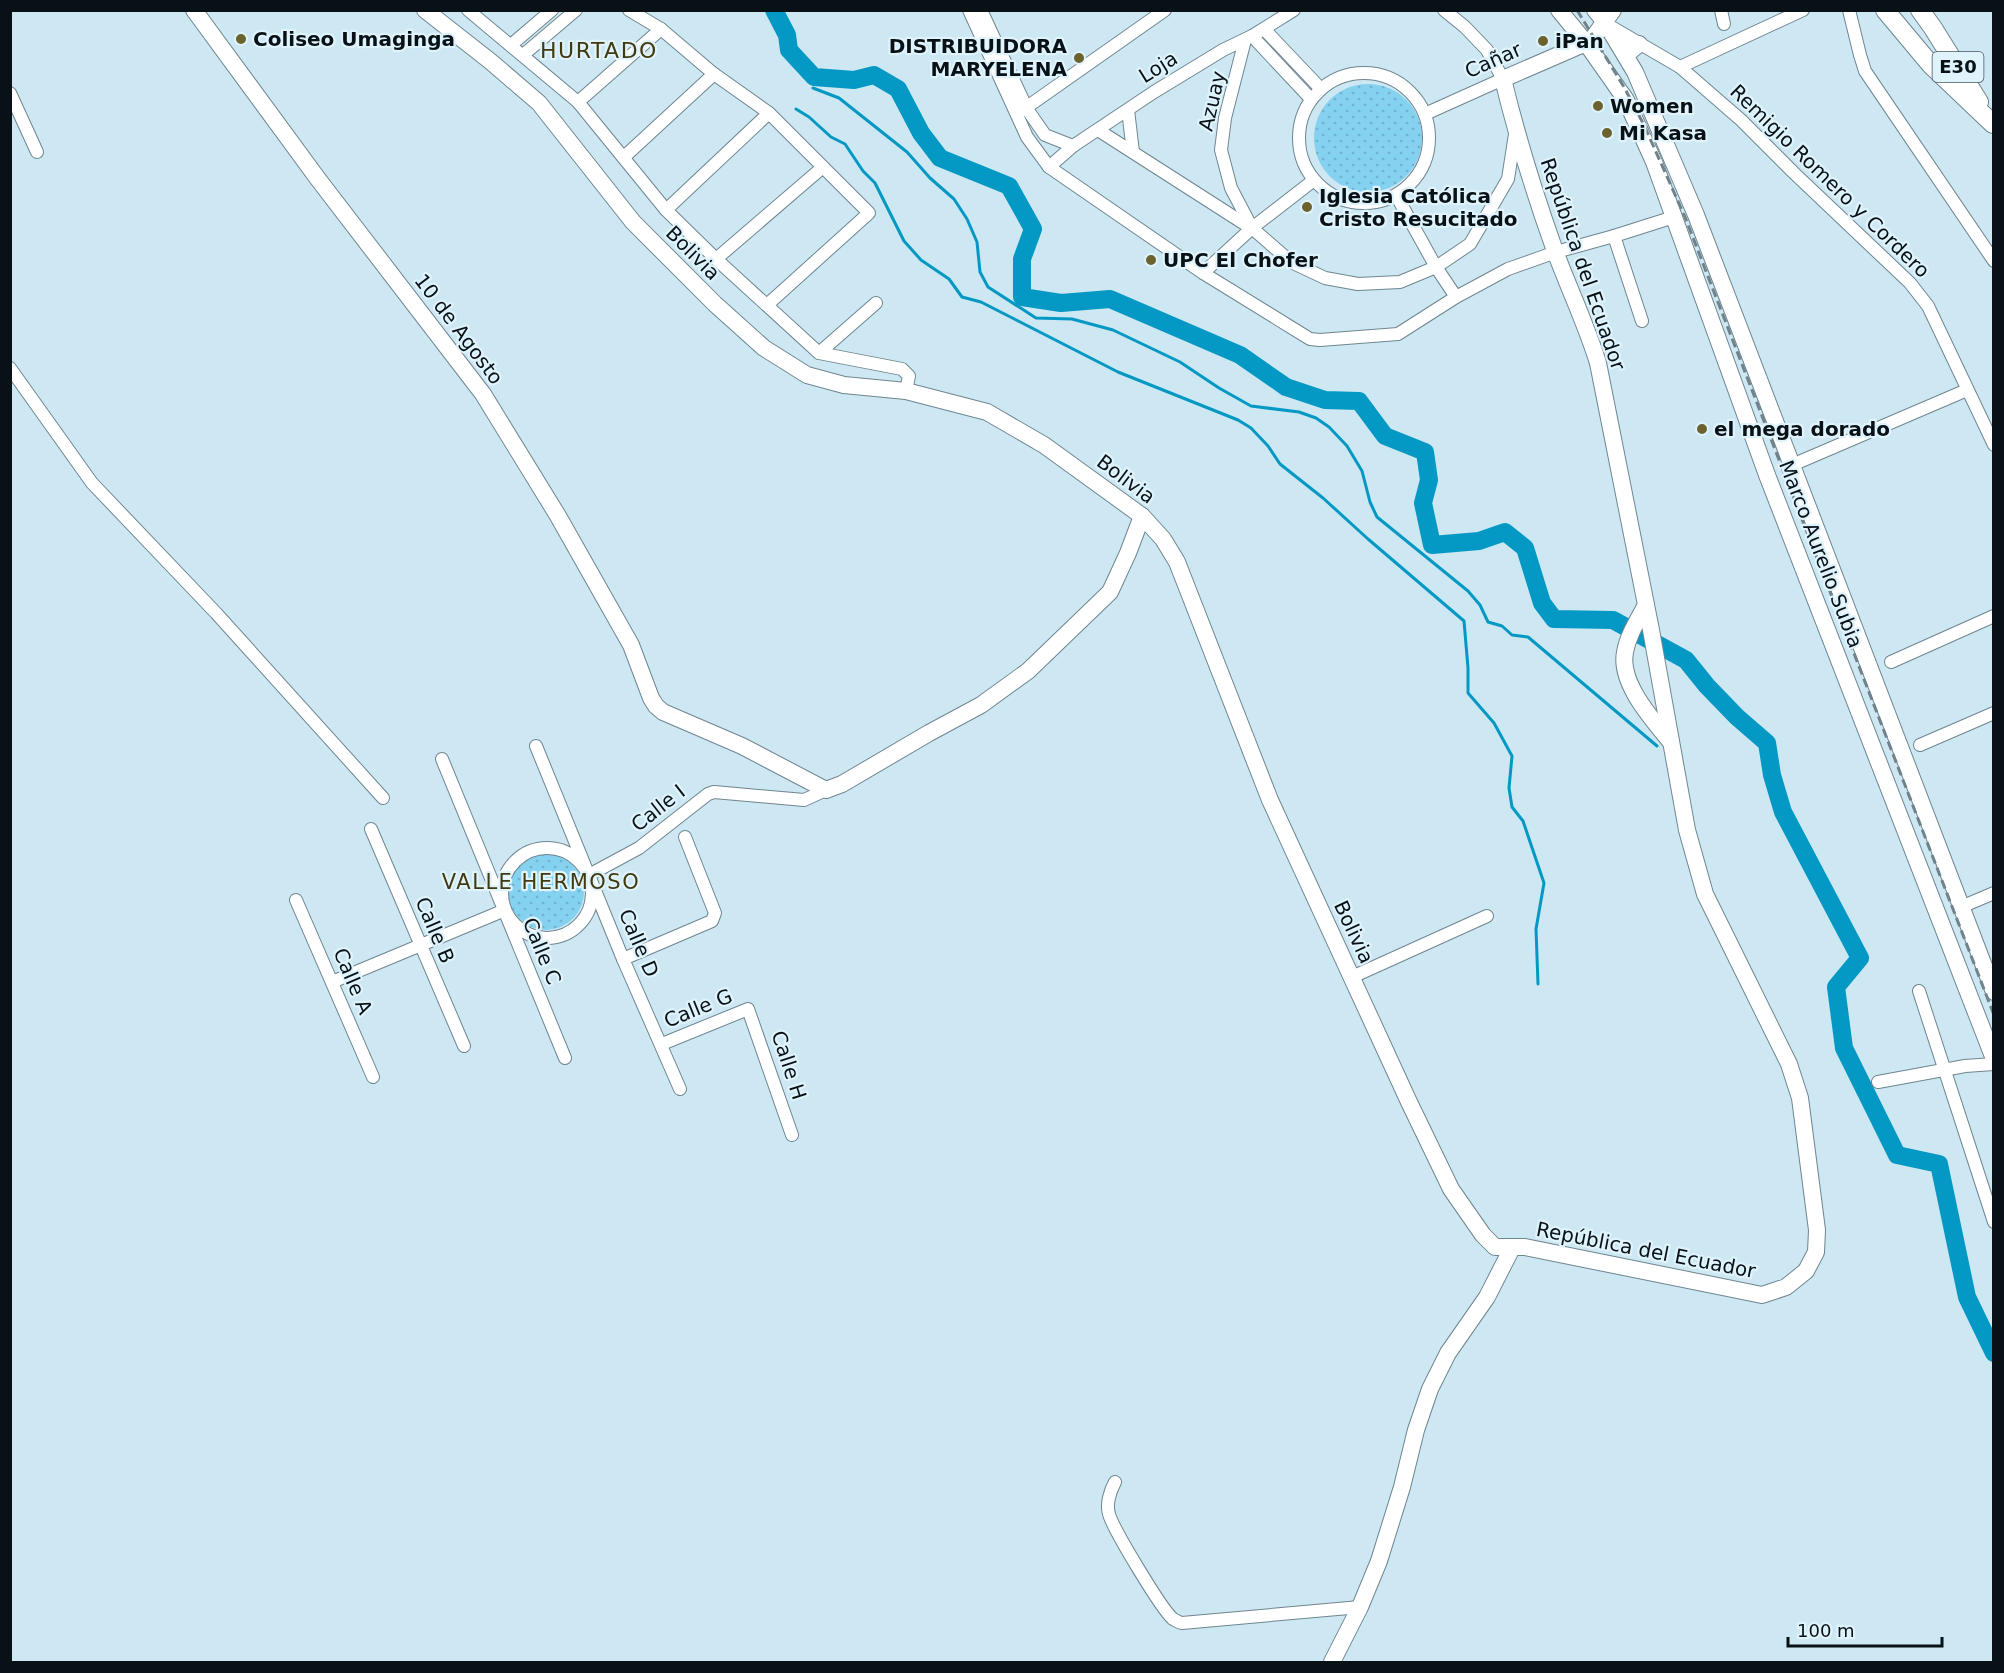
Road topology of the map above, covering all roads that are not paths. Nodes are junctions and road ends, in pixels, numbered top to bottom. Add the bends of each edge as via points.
1 (194, 10) edge
2 (425, 10) edge
3 (468, 10) edge
4 (553, 10) edge
5 (576, 10) edge
6 (630, 10) edge
7 (969, 10) edge
8 (981, 10) edge
9 (1165, 10) edge
10 (1294, 10) edge
11 (1444, 10) edge
12 (1559, 10) edge
13 (1721, 10) edge
14 (1803, 10) edge
15 (1849, 10) edge
16 (1885, 10) edge
17 (1920, 10) edge
18 (1605, 14) edge
19 (563, 21) junction
20 (1724, 24) dead end
21 (661, 28) junction
22 (1264, 29) junction
23 (1249, 38) junction
24 (1586, 43) junction
25 (1639, 44) junction
26 (511, 45) junction
27 (523, 55) junction
28 (1626, 58) junction
29 (1680, 67) junction
30 (714, 74) junction
31 (1503, 79) junction
32 (1321, 88) junction
33 (10, 93) edge
34 (1311, 99) junction
35 (578, 102) junction
36 (1128, 110) junction
37 (1022, 111) junction
38 (769, 113) junction
39 (1425, 114) junction
40 (1993, 125) edge
41 (1098, 130) junction
42 (1516, 132) junction
43 (1073, 146) junction
44 (37, 152) dead end
45 (1133, 152) junction
46 (624, 157) junction
47 (823, 167) junction
48 (1049, 167) junction
49 (1314, 180) junction
50 (1396, 195) junction
51 (666, 210) junction
52 (1674, 217) junction
53 (1252, 228) junction
54 (1614, 236) junction
55 (1556, 252) junction
56 (716, 259) junction
57 (1994, 261) edge
58 (1436, 267) junction
59 (1203, 273) junction
60 (1456, 297) junction
61 (876, 303) dead end
62 (767, 305) junction
63 (1642, 321) dead end
64 (819, 353) junction
65 (10, 368) edge
66 (1967, 390) junction
67 (906, 391) junction
68 (1989, 421) edge
69 (1994, 446) edge
70 (1792, 465) junction
71 (1142, 516) junction
72 (1646, 605) junction
73 (1994, 616) edge
74 (1891, 662) dead end
75 (1994, 712) edge
76 (1671, 742) junction
77 (1920, 745) dead end
78 (536, 746) dead end
79 (442, 759) dead end
80 (826, 790) junction
81 (383, 798) dead end
82 (371, 829) dead end
83 (685, 837) dead end
84 (589, 875) junction
85 (1994, 893) edge
86 (296, 900) dead end
87 (1961, 907) junction
88 (505, 910) junction
89 (1487, 916) dead end
90 (420, 944) junction
91 (623, 958) junction
92 (1352, 978) junction
93 (332, 981) junction
94 (1919, 991) dead end
95 (1994, 992) edge
96 (748, 1009) joint
97 (662, 1044) junction
98 (464, 1046) dead end
99 (565, 1058) dead end
100 (1994, 1059) edge
101 (1994, 1064) edge
102 (1944, 1070) junction
103 (373, 1077) dead end
104 (1878, 1082) dead end
105 (680, 1089) dead end
106 (792, 1135) dead end
107 (1994, 1222) edge
108 (1512, 1248) junction
109 (1115, 1482) dead end
110 (1360, 1607) junction
111 (1332, 1662) edge

1 - 80 street, 10 de Agosto via 483,394 631,645 656,706
2 - 67 street, Bolivia via 539,103 633,222 764,348 807,375 844,386
3 - 26 street
4 - 19 street
4 - 26 street
5 - 19 street
6 - 21 street
7 - 37 street
8 - 37 street
9 - 37 street
10 - 22 street, Loja
11 - 31 street via 1487,50
12 - 24 street, Marco Aurelio Subia
13 - 20 street
14 - 29 street
15 - 57 street via 1865,71
16 - 40 main road via 1930,65
17 - 40 main road, E30
18 - 24 street, Cañar via 1593,38
18 - 25 street, Remigio Romero y Cordero
18 - 28 street, Marco Aurelio Subia
19 - 27 street
21 - 30 street
21 - 35 street
22 - 23 street, Loja
22 - 32 street
23 - 34 street
23 - 36 street, Loja
23 - 53 street, Azuay via 1221,150 1231,188
24 - 31 street, Cañar
24 - 52 street, Marco Aurelio Subia via 1626,100
25 - 28 street
25 - 29 street, Remigio Romero y Cordero
26 - 27 street
27 - 35 street
28 - 70 street, Marco Aurelio Subia via 1696,214
29 - 66 street, Remigio Romero y Cordero via 1742,120 1910,283 1928,306
30 - 38 street
30 - 46 street
31 - 39 street, Cañar
31 - 42 street, República del Ecuador
32 - 34 street
32 - 39 street via 1348,74 1380,74 1407,89
33 - 44 street
34 - 49 street via 1298,135 1302,159
35 - 46 street
36 - 41 street, Loja
36 - 45 street
37 - 43 street via 1045,135
37 - 48 street via 1027,137
38 - 47 street
38 - 51 street
39 - 50 street via 1430,137 1426,160 1414,180
41 - 43 street, Loja
41 - 45 street
42 - 55 street, República del Ecuador
42 - 58 street, Azuay via 1508,180 1489,213 1470,244
43 - 48 street, Loja
45 - 53 street
46 - 51 street
47 - 56 street
47 - 62 street via 869,213
48 - 59 street
49 - 50 street via 1331,195 1352,202 1375,202
49 - 53 street
50 - 58 street
51 - 56 street
52 - 54 street
52 - 100 street, Marco Aurelio Subia via 1767,475
53 - 58 street, Azuay via 1291,262 1325,278 1358,284 1400,282
53 - 59 street
54 - 55 street
54 - 63 street
55 - 60 street via 1508,269
55 - 72 street, República del Ecuador via 1598,363
56 - 62 street
58 - 60 street
59 - 60 street via 1314,339 1398,334
61 - 64 street
62 - 64 street
64 - 67 street via 902,369 909,376
65 - 81 street via 92,483
66 - 68 street, Remigio Romero y Cordero
66 - 70 street
67 - 71 street, Bolivia via 987,412 1044,445
68 - 69 street, Remigio Romero y Cordero
70 - 87 street, Marco Aurelio Subia
71 - 80 street via 1110,592 1028,671 981,705
71 - 92 street, Bolivia via 1177,562 1270,800
72 - 76 street, República del Ecuador
72 - 76 street, República del Ecuador via 1624,653 1624,668 1642,705
73 - 74 street
75 - 77 street
76 - 108 street, República del Ecuador via 1687,830 1706,894 1789,1064 1800,1098 1817,1230 1816,1252 1806,1271 1786,1287 1762,1295 1525,1247
78 - 84 street, Calle D
79 - 88 street, Calle C
80 - 84 street, Calle I via 804,800 708,794 639,848
82 - 90 street, Calle B
83 - 91 street via 715,918
84 - 88 street via 561,850 530,852 514,862 507,873 502,898
84 - 88 street via 592,887 588,912 564,934 545,938 533,935 512,921
84 - 91 street, Calle D
85 - 87 street
86 - 93 street, Calle A
87 - 95 street, Marco Aurelio Subia
88 - 90 street
88 - 99 street, Calle C
89 - 92 street
90 - 93 street
90 - 98 street, Calle B
91 - 97 street, Calle D
92 - 108 street, Bolivia via 1451,1189 1483,1235 1495,1246
93 - 103 street, Calle A
94 - 102 street
96 - 97 street, Calle G
96 - 106 street, Calle H
97 - 105 street, Calle D
101 - 102 street
102 - 104 street
102 - 107 street
108 - 110 street, República del Ecuador via 1430,1389 1379,1561
109 - 110 street via 1109,1515 1174,1620 1182,1623
110 - 111 street, República del Ecuador

